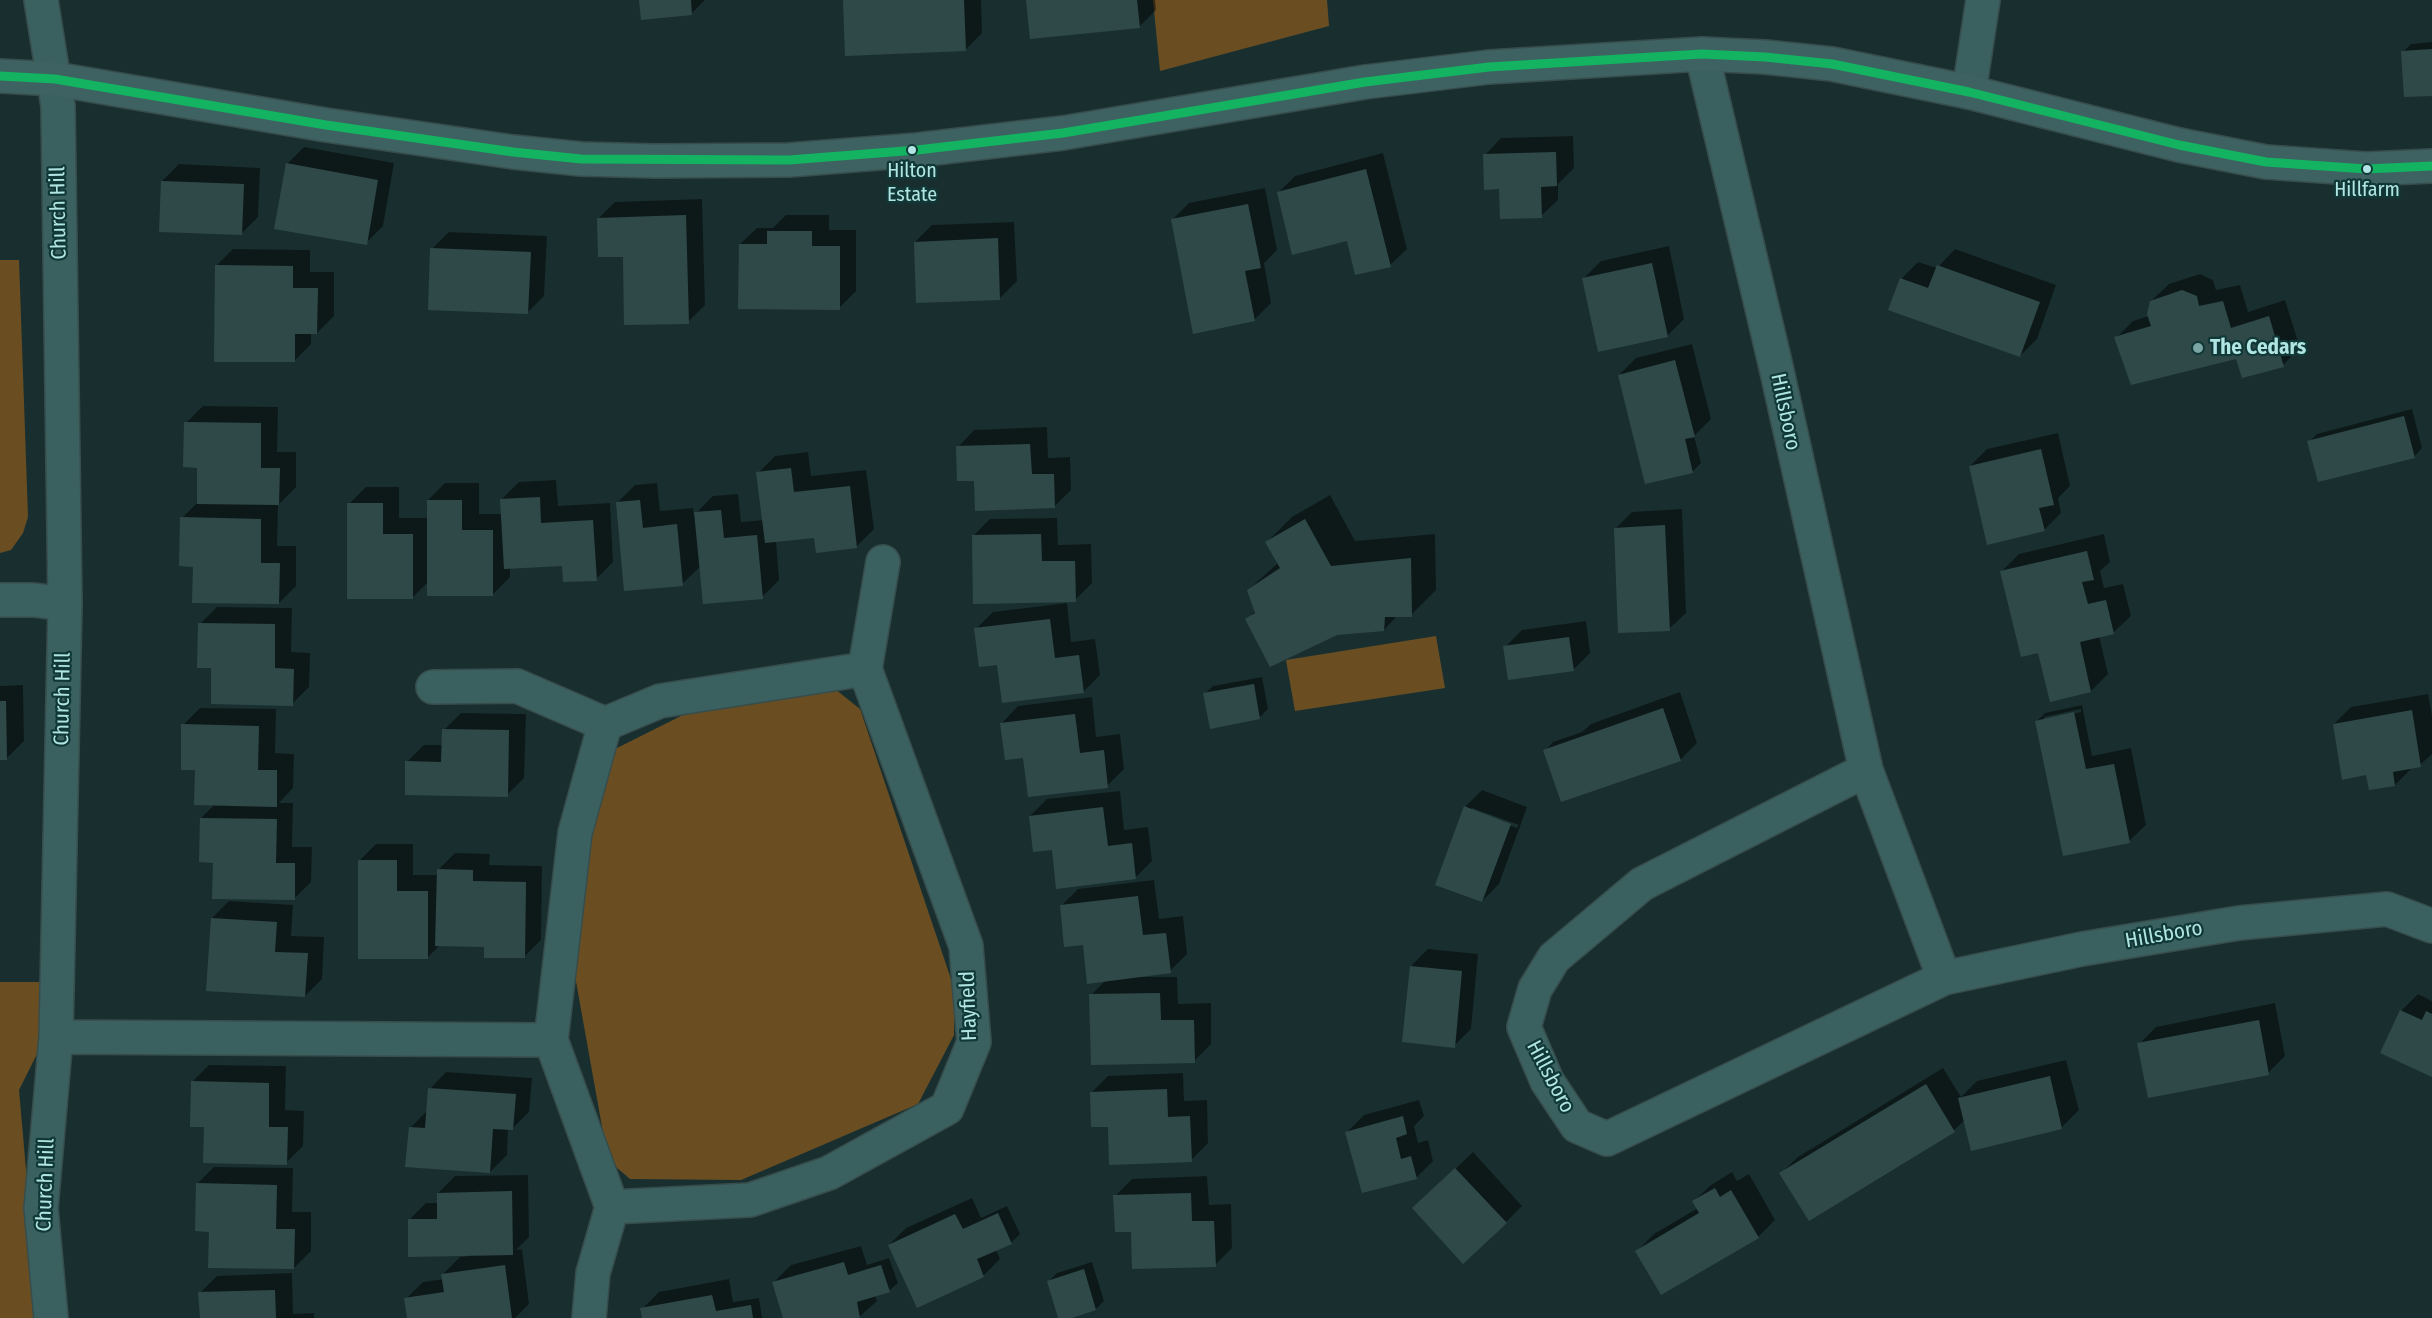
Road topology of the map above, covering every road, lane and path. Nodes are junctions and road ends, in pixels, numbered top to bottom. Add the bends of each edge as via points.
1 (41, 0) edge
2 (1983, 0) edge
3 (1702, 54) junction
4 (0, 75) edge
5 (55, 79) junction
6 (1969, 92) junction
7 (2432, 166) edge
8 (883, 562) dead end
9 (0, 600) edge
10 (65, 604) junction
11 (865, 669) junction
12 (433, 687) dead end
13 (605, 724) junction
14 (1866, 770) junction
15 (2432, 926) edge
16 (1944, 978) junction
17 (56, 1037) junction
18 (551, 1040) junction
19 (612, 1207) junction
20 (51, 1318) edge
21 (589, 1318) edge

1 - 5 street, Church Hill
2 - 6 street
3 - 5 main road via 1466,70 1365,82 1063,133 789,160 581,159 513,152
3 - 6 main road via 1832,64
3 - 14 street, Hillsboro
4 - 5 main road
5 - 10 street, Church Hill
6 - 7 main road via 2179,146 2266,162 2366,169
8 - 11 street, Hayfield
9 - 10 street
10 - 17 street, Church Hill
11 - 13 street via 660,701
11 - 19 street, Hayfield via 966,946 974,1042 947,1108 829,1173 750,1200
12 - 13 street via 516,686
13 - 18 street via 575,834
14 - 16 street, Hillsboro
14 - 16 street, Hillsboro via 1642,885 1554,958 1535,989 1524,1027 1547,1081 1577,1126 1607,1139
15 - 16 street, Hillsboro via 2387,909 2239,922
17 - 18 street
17 - 20 street, Church Hill via 41,1208
18 - 19 street
19 - 21 street via 593,1273

